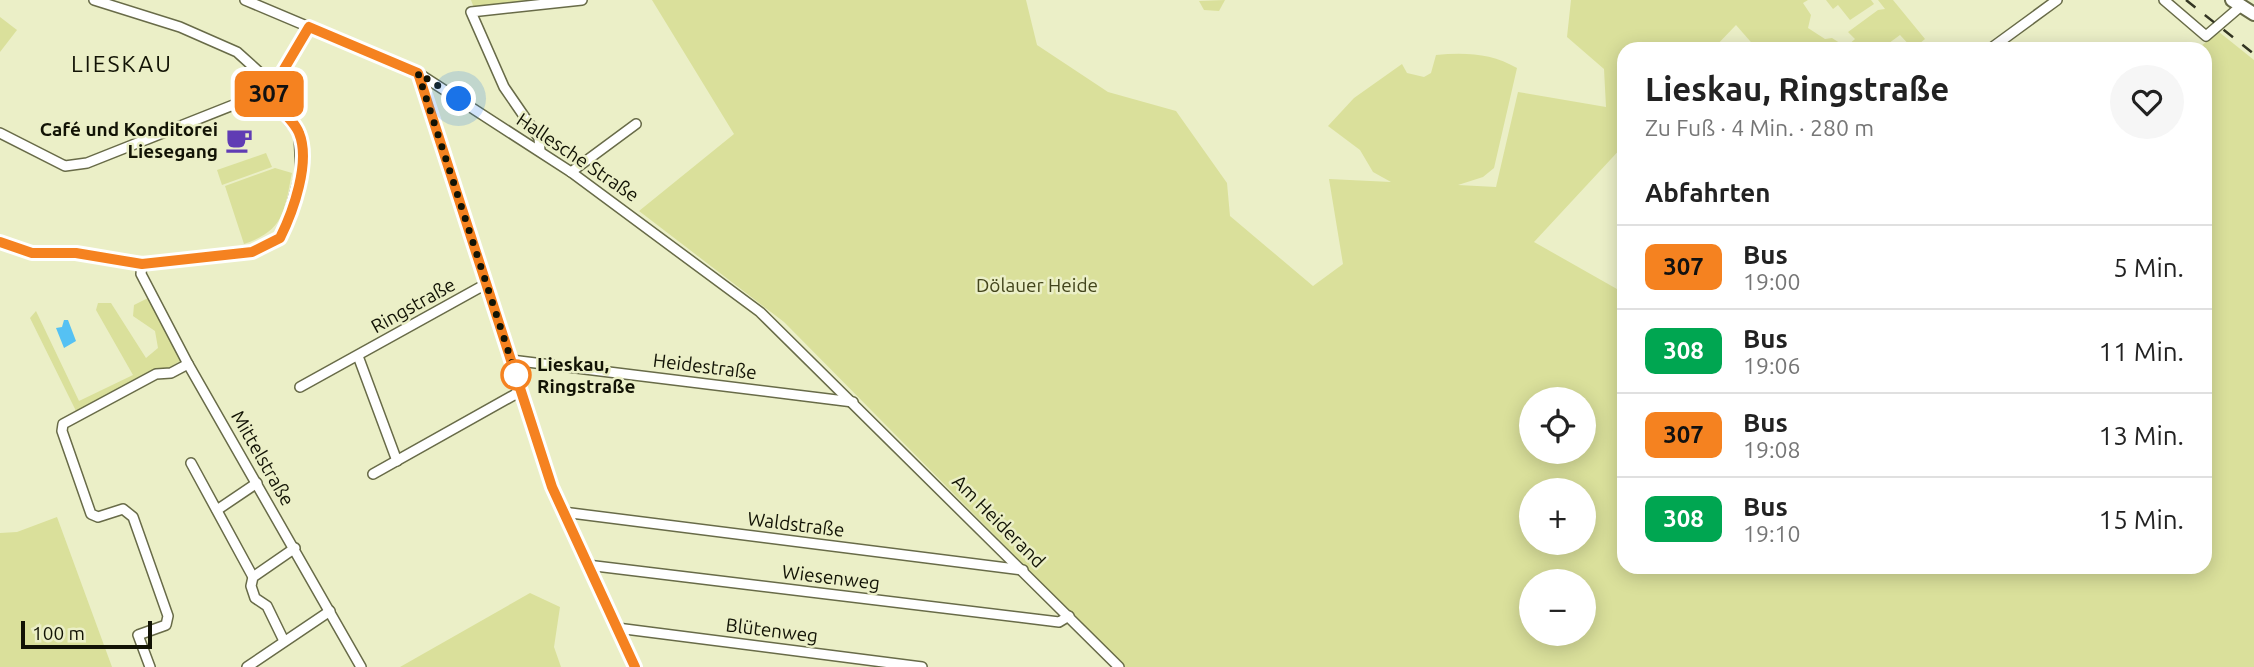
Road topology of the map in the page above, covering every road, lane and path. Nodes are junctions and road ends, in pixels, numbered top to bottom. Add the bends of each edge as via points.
1 (94, 0) edge
2 (245, 0) edge
3 (582, 0) edge
4 (2057, 0) edge
5 (2164, 0) edge
6 (2237, 3) edge
7 (2254, 14) edge
8 (309, 27) junction
9 (2000, 42) edge
10 (418, 73) junction
11 (268, 96) junction
12 (636, 124) dead end
13 (0, 133) edge
14 (540, 151) junction
15 (571, 172) junction
16 (0, 242) edge
17 (142, 264) junction
18 (486, 284) junction
19 (358, 356) junction
20 (511, 360) junction
21 (187, 364) junction
22 (300, 387) dead end
23 (521, 391) junction
24 (853, 402) junction
25 (397, 461) junction
26 (191, 463) dead end
27 (373, 474) dead end
28 (257, 483) junction
29 (218, 510) junction
30 (563, 512) junction
31 (295, 548) junction
32 (587, 565) junction
33 (1024, 570) junction
34 (253, 577) junction
35 (330, 611) junction
36 (1069, 617) junction
37 (617, 628) junction
38 (284, 641) junction
39 (150, 667) edge
40 (247, 667) edge
41 (361, 667) edge
42 (635, 667) edge
43 (922, 667) edge
44 (1119, 667) edge

1 - 11 street via 180,27 237,52 258,71
2 - 8 street, Hallesche Straße
3 - 14 street via 471,12 503,87 539,138
4 - 9 street
5 - 6 street via 2206,36
6 - 7 main road
8 - 10 street, Hallesche Straße
8 - 11 street
10 - 14 street, Hallesche Straße
10 - 18 street
11 - 13 street via 256,96 87,163 65,166
11 - 17 street via 299,133 302,155 299,187 280,238 252,252
12 - 15 street
14 - 15 street, Hallesche Straße
15 - 24 street, Hallesche Straße via 760,312
16 - 17 street via 32,253 76,253
17 - 21 street, Mittelstraße via 141,274
18 - 19 street, Ringstraße
18 - 20 street
19 - 22 street, Ringstraße
19 - 25 street, Ringstraße
20 - 23 street
20 - 24 street, Heidestraße
21 - 28 street, Mittelstraße
21 - 39 street via 171,373 156,374 63,424 62,431 91,514 98,517 123,509 133,517 168,616 166,625 138,635
23 - 25 street
23 - 30 street
24 - 33 street, Am Heiderand
25 - 27 street
26 - 29 street
28 - 29 street
28 - 31 street, Mittelstraße
29 - 34 street
30 - 32 street
30 - 33 street, Waldstraße
31 - 34 street
31 - 35 street, Mittelstraße
32 - 36 street, Wiesenweg via 1059,622
32 - 37 street
33 - 36 street, Am Heiderand
34 - 38 street via 255,598 267,606
35 - 38 street
35 - 41 street, Mittelstraße
36 - 44 street, Am Heiderand
37 - 42 street
37 - 43 street, Blütenweg
38 - 40 street

